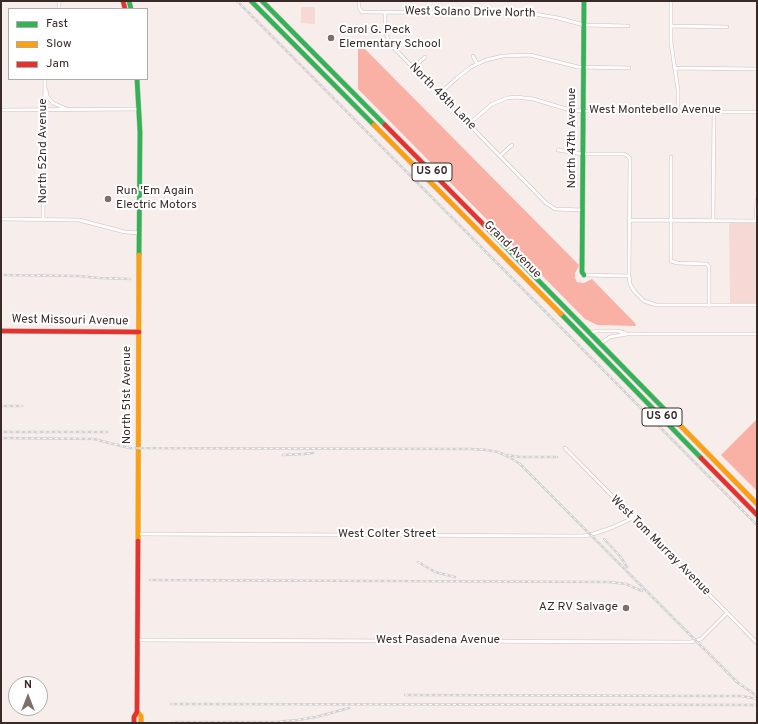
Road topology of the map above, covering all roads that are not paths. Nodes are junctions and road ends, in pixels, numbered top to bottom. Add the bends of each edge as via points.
1 (251, 1) edge
2 (262, 1) edge
3 (359, 1) edge
4 (584, 1) edge
5 (671, 1) edge
6 (385, 12) junction
7 (584, 25) junction
8 (628, 26) dead end
9 (671, 26) junction
10 (727, 27) dead end
11 (473, 56) dead end
12 (425, 57) dead end
13 (477, 64) junction
14 (583, 67) junction
15 (413, 68) junction
16 (629, 68) dead end
17 (674, 68) junction
18 (757, 69) edge
19 (45, 80) edge
20 (137, 80) edge
21 (440, 94) junction
22 (139, 109) junction
23 (1, 110) edge
24 (44, 110) junction
25 (70, 110) junction
26 (583, 111) junction
27 (678, 111) junction
28 (714, 111) junction
29 (757, 112) edge
30 (469, 124) junction
31 (512, 144) dead end
32 (558, 150) dead end
33 (583, 154) junction
34 (500, 156) junction
35 (671, 157) dead end
36 (757, 200) edge
37 (582, 210) junction
38 (1, 219) edge
39 (43, 219) junction
40 (629, 220) junction
41 (671, 221) junction
42 (713, 221) junction
43 (757, 221) edge
44 (140, 233) junction
45 (584, 275) joint
46 (629, 276) junction
47 (757, 305) edge
48 (709, 306) junction
49 (566, 320) junction
50 (1, 331) edge
51 (139, 332) junction
52 (590, 333) junction
53 (627, 334) junction
54 (757, 334) edge
55 (601, 344) junction
56 (564, 448) dead end
57 (757, 504) edge
58 (757, 515) edge
59 (633, 518) junction
60 (138, 534) junction
61 (728, 613) junction
62 (137, 640) junction
63 (757, 643) edge
64 (137, 712) junction
65 (134, 723) edge
66 (141, 723) edge

1 - 49 main road, Grand Avenue / US 60
2 - 52 main road, Grand Avenue / US 60
3 - 6 street, West Solano Drive North via 362,12
4 - 7 main road, North 47th Avenue
5 - 9 street
6 - 7 street, West Solano Drive North via 529,13
6 - 15 street, North 48th Lane via 385,32 390,43
7 - 8 street, West Solano Drive North
7 - 14 main road, North 47th Avenue
9 - 10 street
9 - 17 street
11 - 13 street
12 - 15 street
13 - 14 street via 503,56 523,55
13 - 21 street
14 - 16 street
14 - 26 main road, North 47th Avenue
15 - 21 street, North 48th Lane
17 - 18 street
17 - 27 street
19 - 24 street, North 52nd Avenue
19 - 25 street, North 52nd Avenue via 46,93 52,103
20 - 22 main road, North 51st Avenue
21 - 30 street, North 48th Lane
22 - 25 street
22 - 44 main road, North 51st Avenue
23 - 24 street
24 - 25 street
24 - 39 street, North 52nd Avenue
26 - 27 street, West Montebello Avenue
26 - 30 street, West Montebello Avenue via 527,98 511,97 492,104
26 - 33 main road, North 47th Avenue
27 - 28 street, West Montebello Avenue
28 - 29 street, West Montebello Avenue
28 - 42 street
30 - 34 street, North 48th Lane
31 - 34 street
32 - 33 street
33 - 37 main road, North 47th Avenue
33 - 40 street via 628,156
34 - 37 street, North 48th Lane via 550,206 560,210
35 - 41 street
36 - 43 street
37 - 45 main road, North 47th Avenue
38 - 39 street
39 - 44 street via 79,220 125,232
40 - 41 street
40 - 46 street
41 - 42 street
41 - 48 street via 671,261 707,264
42 - 43 street
44 - 51 main road, North 51st Avenue
45 - 46 street
46 - 48 street via 634,291 650,304
47 - 48 street
49 - 55 main road via 574,323 594,343
49 - 58 main road, Grand Avenue / US 60
50 - 51 main road, West Missouri Avenue
51 - 60 main road, North 51st Avenue
52 - 53 street via 618,331
52 - 55 main road, Grand Avenue / US 60
53 - 54 street
53 - 55 street via 610,337
55 - 57 main road, Grand Avenue / US 60
56 - 59 street, West Tom Murray Avenue
59 - 60 street, West Colter Street via 611,528 582,536
59 - 61 street, West Tom Murray Avenue
60 - 62 main road, North 51st Avenue
61 - 62 street, West Pasadena Avenue via 701,639 691,642
61 - 63 street, West Tom Murray Avenue
62 - 64 main road, North 51st Avenue
64 - 65 main road, North 51st Avenue
64 - 66 main road, North 51st Avenue via 141,716

